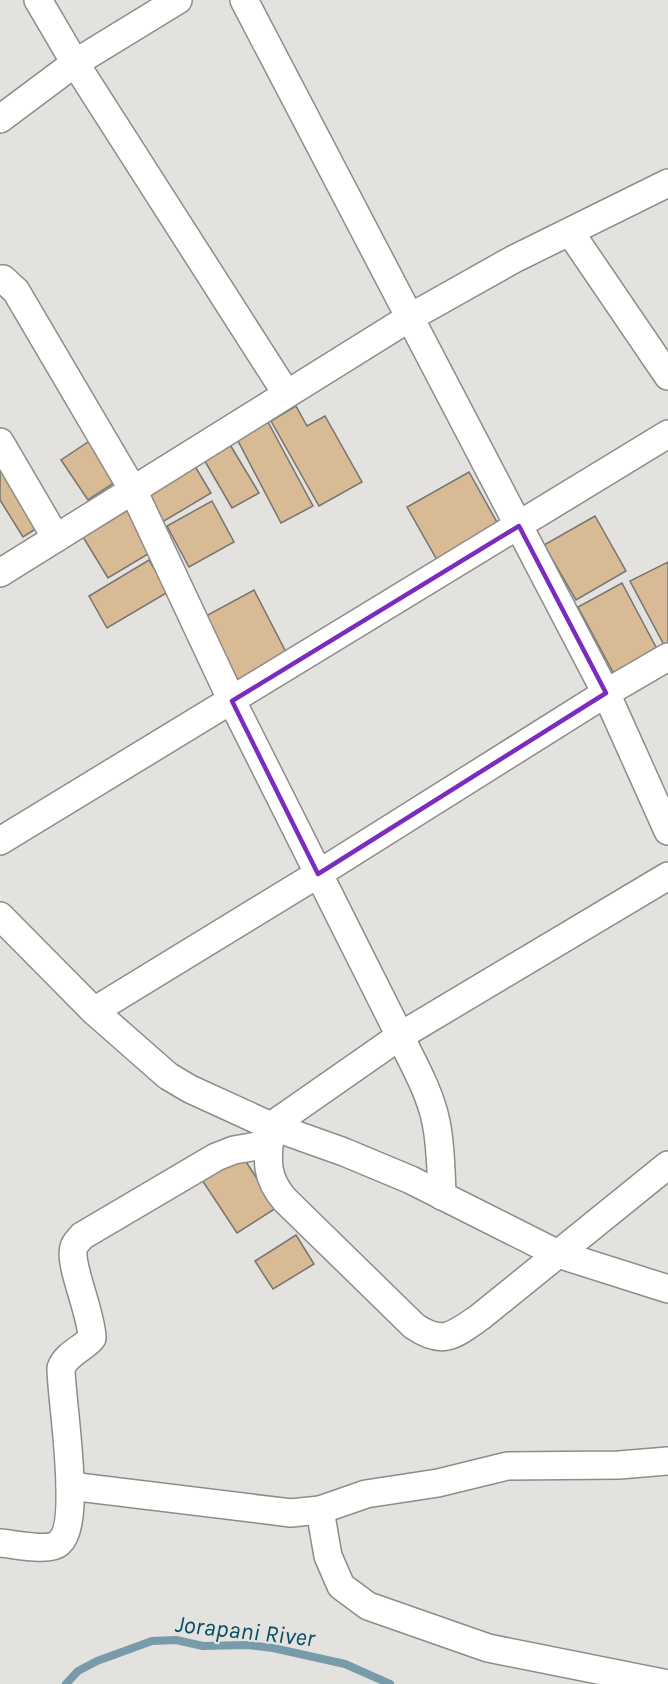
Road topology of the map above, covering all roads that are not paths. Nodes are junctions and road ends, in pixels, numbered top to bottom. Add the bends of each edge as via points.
1 (38, 0) edge
2 (178, 0) edge
3 (244, 0) edge
4 (75, 63) junction
5 (0, 119) edge
6 (668, 183) edge
7 (570, 232) junction
8 (0, 279) edge
9 (409, 318) junction
10 (668, 376) edge
11 (286, 393) junction
12 (668, 434) edge
13 (0, 442) edge
14 (133, 490) junction
15 (519, 526) junction
16 (56, 538) junction
17 (0, 573) edge
18 (668, 657) edge
19 (606, 693) junction
20 (232, 701) junction
21 (668, 831) edge
22 (0, 841) edge
23 (318, 874) junction
24 (668, 876) edge
25 (0, 916) edge
26 (94, 1011) junction
27 (400, 1036) junction
28 (270, 1135) junction
29 (668, 1166) edge
30 (442, 1196) junction
31 (558, 1254) junction
32 (668, 1289) edge
33 (668, 1461) edge
34 (70, 1486) junction
35 (321, 1510) junction
36 (0, 1543) edge
37 (668, 1684) edge

1 - 4 street
2 - 4 street
3 - 9 street
4 - 5 street
4 - 11 street
6 - 7 street
7 - 9 street
7 - 10 street
8 - 14 street via 16,291
9 - 11 street
9 - 15 street
11 - 14 street
12 - 15 street
13 - 16 street
14 - 16 street
14 - 20 street
15 - 19 street
15 - 20 street
16 - 17 street
18 - 19 street
19 - 21 street
19 - 23 street
20 - 22 street
20 - 23 street
23 - 26 street
23 - 27 street
24 - 27 street
25 - 26 street
26 - 28 street via 168,1076
27 - 28 street
27 - 30 street via 436,1119
28 - 30 street via 344,1152
28 - 31 street via 267,1167 277,1190 414,1326 428,1335 443,1337 458,1332
28 - 34 street via 216,1157 82,1236 74,1246 72,1260 92,1338 61,1368
29 - 31 street
30 - 31 street
31 - 32 street
33 - 35 street via 507,1466 438,1484 366,1494
34 - 35 street via 291,1513
34 - 36 street via 67,1531 59,1543 45,1548
35 - 37 street via 328,1556 341,1586 368,1606 488,1648

